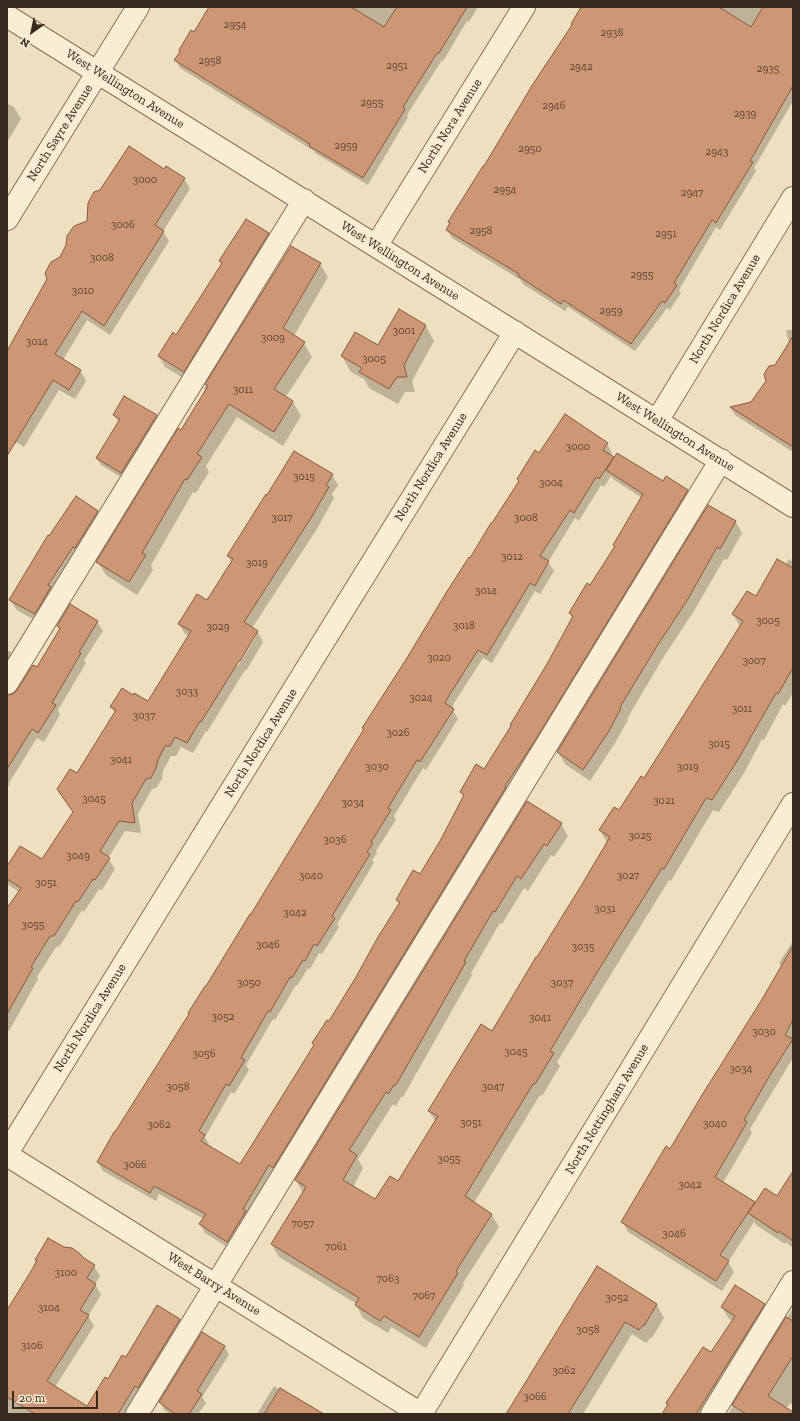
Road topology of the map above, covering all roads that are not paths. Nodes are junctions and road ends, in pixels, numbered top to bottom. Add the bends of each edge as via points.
1 (138, 7) edge
2 (524, 7) edge
3 (7, 16) edge
4 (98, 72) junction
5 (793, 198) edge
6 (304, 200) junction
7 (7, 219) edge
8 (376, 246) junction
9 (515, 332) junction
10 (657, 421) junction
11 (721, 460) junction
12 (793, 506) edge
13 (7, 683) edge
14 (793, 804) edge
15 (7, 1154) edge
16 (793, 1282) edge
17 (216, 1285) junction
18 (137, 1414) edge
19 (421, 1414) edge
20 (712, 1414) edge

1 - 4 street, North Sayre Avenue
2 - 8 street, North Nora Avenue
3 - 4 street, West Wellington Avenue
4 - 6 street, West Wellington Avenue
4 - 7 street, North Sayre Avenue
5 - 10 street, North Nordica Avenue
6 - 8 street, West Wellington Avenue
6 - 13 street
8 - 9 street, West Wellington Avenue
9 - 10 street, West Wellington Avenue
9 - 15 street, North Nordica Avenue
10 - 11 street, West Wellington Avenue
11 - 12 street, West Wellington Avenue
11 - 17 street
14 - 19 street, North Nottingham Avenue
15 - 17 street, West Barry Avenue
16 - 20 street
17 - 18 street
17 - 19 street, West Barry Avenue

